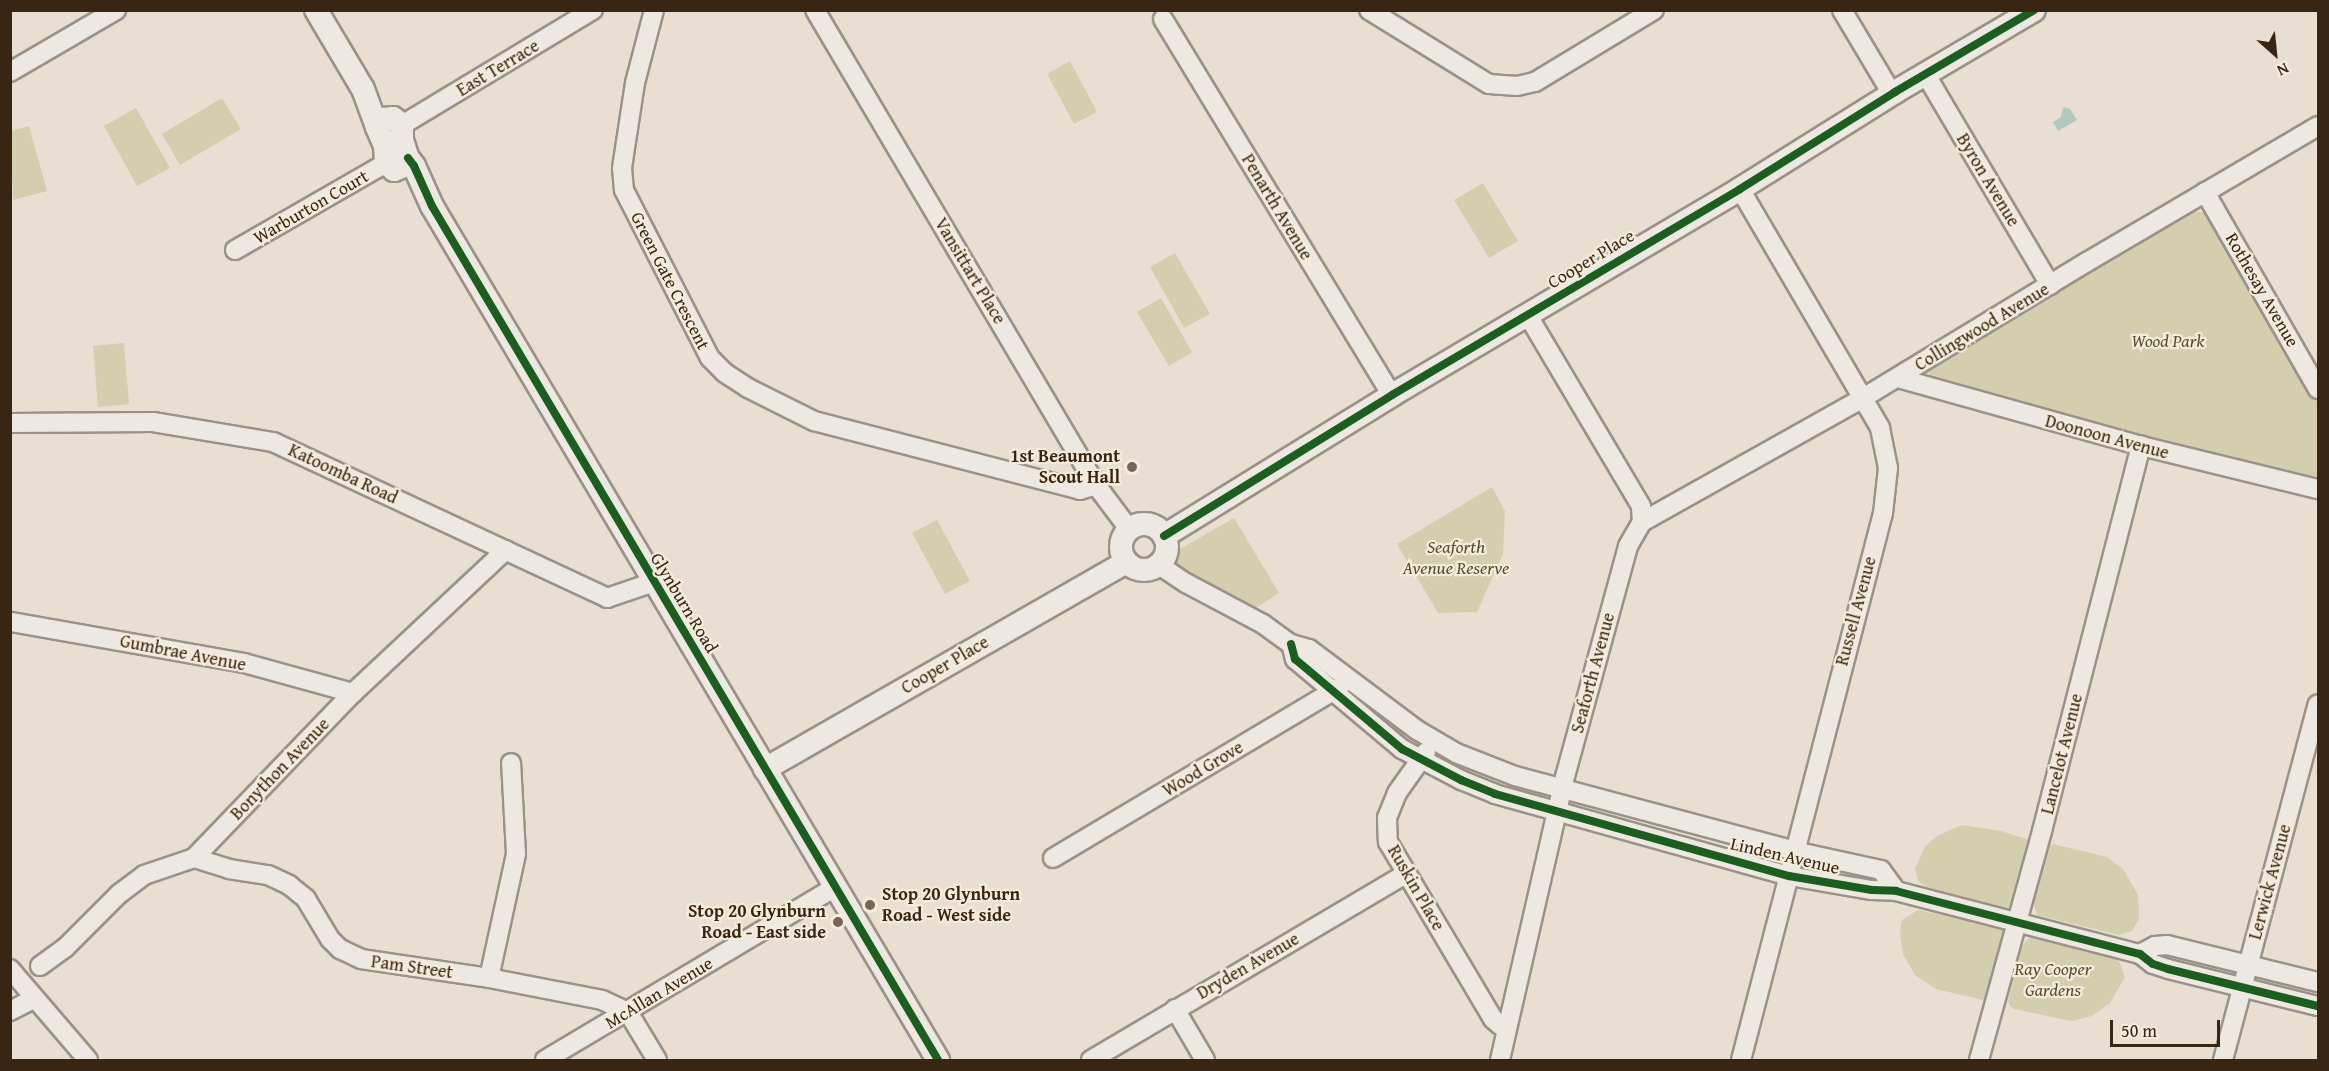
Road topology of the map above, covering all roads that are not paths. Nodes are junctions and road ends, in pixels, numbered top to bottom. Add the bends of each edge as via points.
1 (116, 10) edge
2 (316, 10) edge
3 (654, 10) edge
4 (815, 10) edge
5 (1369, 10) edge
6 (1654, 10) edge
7 (1842, 10) edge
8 (2034, 10) edge
9 (589, 12) edge
10 (1163, 19) dead end
11 (10, 72) edge
12 (1926, 75) junction
13 (1892, 94) junction
14 (391, 124) junction
15 (2319, 126) edge
16 (396, 164) junction
17 (1740, 189) junction
18 (2205, 192) junction
19 (235, 250) dead end
20 (2050, 285) junction
21 (1527, 314) junction
22 (1898, 378) junction
23 (2319, 388) edge
24 (1392, 395) junction
25 (1863, 398) junction
26 (10, 423) edge
27 (2141, 446) junction
28 (1096, 485) junction
29 (2319, 489) edge
30 (1642, 522) junction
31 (1129, 529) junction
32 (1164, 536) junction
33 (506, 550) junction
34 (1126, 562) junction
35 (1159, 565) junction
36 (654, 582) junction
37 (11, 622) edge
38 (1291, 644) junction
39 (1352, 679) junction
40 (353, 693) junction
41 (1333, 693) junction
42 (2319, 704) edge
43 (1435, 741) junction
44 (1419, 760) junction
45 (511, 763) dead end
46 (765, 770) junction
47 (1562, 788) junction
48 (1556, 813) junction
49 (1794, 851) junction
50 (194, 858) junction
51 (1053, 858) dead end
52 (1406, 874) junction
53 (1789, 876) junction
54 (834, 888) junction
55 (1896, 891) junction
56 (2016, 923) junction
57 (2140, 954) junction
58 (2247, 964) junction
59 (40, 966) dead end
60 (10, 969) edge
61 (489, 978) junction
62 (2319, 982) edge
63 (2241, 986) junction
64 (35, 998) junction
65 (2319, 1006) edge
66 (1175, 1009) junction
67 (10, 1011) edge
68 (628, 1012) junction
69 (1507, 1027) junction
70 (88, 1060) edge
71 (546, 1060) edge
72 (657, 1060) edge
73 (938, 1060) edge
74 (1091, 1060) edge
75 (1205, 1060) edge
76 (1500, 1060) edge
77 (1740, 1060) edge
78 (1979, 1060) edge
79 (2223, 1060) edge

1 - 11 street
2 - 14 street via 363,89
3 - 28 street, Green Gate Crescent via 635,82 622,168 624,190 710,358 748,388 814,421 1080,490
4 - 28 street, Vansittart Place
5 - 6 street via 1489,84 1517,86 1535,82
7 - 13 street
8 - 12 street, Cooper Place
9 - 14 street, East Terrace
10 - 24 street, Penarth Avenue
12 - 13 street, Cooper Place
12 - 20 street, Byron Avenue
13 - 17 street, Cooper Place
14 - 16 street, Glynburn Road via 385,146
15 - 18 street, Collingwood Avenue
16 - 19 street, Warburton Court
16 - 36 street, Glynburn Road via 414,166 432,206
17 - 21 street, Cooper Place
17 - 25 street, Russell Avenue
18 - 20 street, Collingwood Avenue
18 - 23 street, Rothesay Avenue
20 - 22 street, Collingwood Avenue
21 - 24 street, Cooper Place
21 - 30 street via 1641,506
22 - 25 street, Collingwood Avenue
22 - 27 street, Doonoon Avenue
24 - 32 street, Cooper Place
25 - 30 street, Collingwood Avenue
25 - 49 street, Russell Avenue via 1880,428 1888,468 1882,513
26 - 33 street, Katoomba Road via 153,422 273,442
27 - 29 street, Doonoon Avenue
27 - 56 street, Lancelot Avenue
28 - 31 street, Vansittart Place
30 - 47 street, Seaforth Avenue via 1628,546
31 - 32 street via 1148,524
31 - 34 street via 1120,545
32 - 35 street via 1167,550
33 - 36 street, Katoomba Road via 607,598
33 - 40 street, Bonython Avenue
34 - 35 street via 1145,571
34 - 46 street, Cooper Place
35 - 38 street, Linden Avenue
36 - 46 street, Glynburn Road
37 - 40 street, Gumbrae Avenue via 244,663
38 - 39 street, Linden Avenue via 1309,649
38 - 41 street, Linden Avenue via 1295,659
39 - 41 street, Wood Grove
39 - 43 street, Linden Avenue
40 - 50 street, Bonython Avenue
41 - 44 street, Linden Avenue
41 - 51 street, Wood Grove
42 - 58 street, Lerwick Avenue
43 - 44 street, Ruskin Place
43 - 47 street, Linden Avenue via 1515,776
44 - 48 street, Linden Avenue via 1495,794
44 - 52 street, Ruskin Place via 1387,818 1388,842
45 - 61 street via 516,854
46 - 54 street, Glynburn Road
47 - 48 street, Seaforth Avenue
47 - 49 street, Linden Avenue
48 - 53 street, Linden Avenue
48 - 69 street, Seaforth Avenue
49 - 53 street, Russell Avenue
49 - 55 street, Linden Avenue via 1881,870
50 - 59 street, Bonython Avenue via 144,875
50 - 61 street, Pam Street via 268,875 289,885 306,899 335,944 361,959
52 - 66 street, Dryden Avenue
52 - 69 street, Ruskin Place via 1493,1020
53 - 55 street, Linden Avenue
53 - 77 street, Russell Avenue
54 - 68 street, McAllan Avenue
54 - 73 street, Glynburn Road
55 - 56 street, Linden Avenue
56 - 57 street, Linden Avenue
56 - 78 street, Lancelot Avenue
57 - 58 street via 2167,945
57 - 63 street, Linden Avenue via 2159,966
58 - 62 street
58 - 63 street, Lerwick Avenue
60 - 64 street
61 - 68 street, Pam Street via 602,1000
63 - 65 street, Linden Avenue
63 - 79 street, Lerwick Avenue
64 - 67 street
64 - 70 street
66 - 74 street, Dryden Avenue
66 - 75 street
68 - 71 street, McAllan Avenue
68 - 72 street
69 - 76 street, Seaforth Avenue

